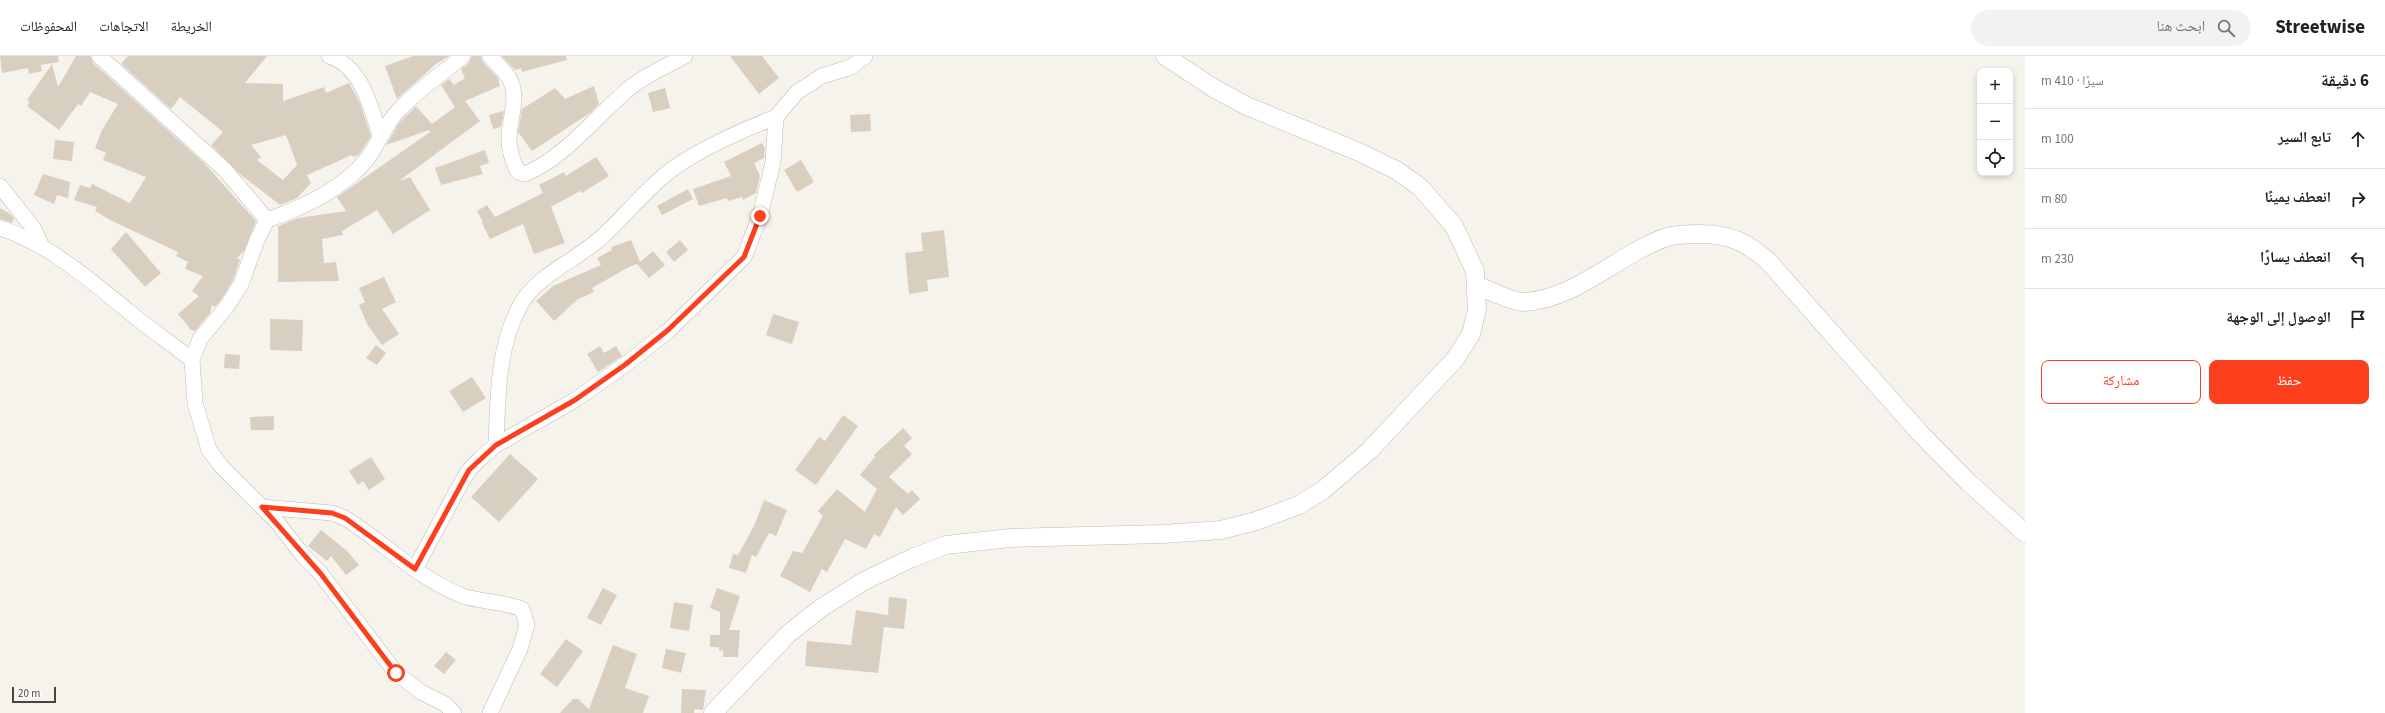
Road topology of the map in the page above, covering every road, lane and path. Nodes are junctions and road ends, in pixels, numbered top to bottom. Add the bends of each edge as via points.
1 (99, 56) edge
2 (329, 56) edge
3 (463, 56) edge
4 (490, 56) edge
5 (684, 56) edge
6 (865, 56) edge
7 (1165, 56) edge
8 (776, 117) junction
9 (380, 135) junction
10 (0, 186) edge
11 (267, 220) junction
12 (0, 228) edge
13 (42, 247) junction
14 (1476, 285) junction
15 (192, 360) junction
16 (496, 445) junction
17 (262, 507) junction
18 (2025, 533) edge
19 (415, 569) junction
20 (454, 713) edge
21 (490, 713) edge
22 (713, 713) edge

1 - 11 street via 225,170
2 - 9 street via 342,60 361,83
3 - 9 street via 399,110
4 - 5 street via 509,78 514,92 509,140 511,157 518,172 525,174 535,170 586,130 633,85
6 - 8 street via 851,67 822,76 797,92
7 - 14 street via 1215,89 1247,106 1359,152 1396,170 1420,187 1454,226 1475,272
8 - 16 street via 773,162 760,216 744,257 668,330 626,364 575,400
8 - 16 street via 743,130 666,174 596,243 533,288 512,322 500,368
9 - 11 street via 366,160 333,189 301,208
10 - 13 street via 34,229
11 - 15 street via 241,284 228,305 200,339
12 - 13 street
13 - 15 street via 84,274
14 - 18 street via 1522,303 1555,295 1668,237 1709,234 1732,238 1750,246 1768,261 1919,432 1968,482
14 - 22 street via 1477,309 1471,334 1456,358 1370,451 1323,490 1298,505 1256,521 1221,530 1010,538 946,545 864,581 822,608 788,634
15 - 17 street via 195,403 210,450 221,466
16 - 19 street via 469,470
17 - 19 street via 332,513 345,518
17 - 20 street via 321,574 396,673 421,692 445,704
19 - 21 street via 464,596 505,603 522,609 525,614 527,625 520,648

